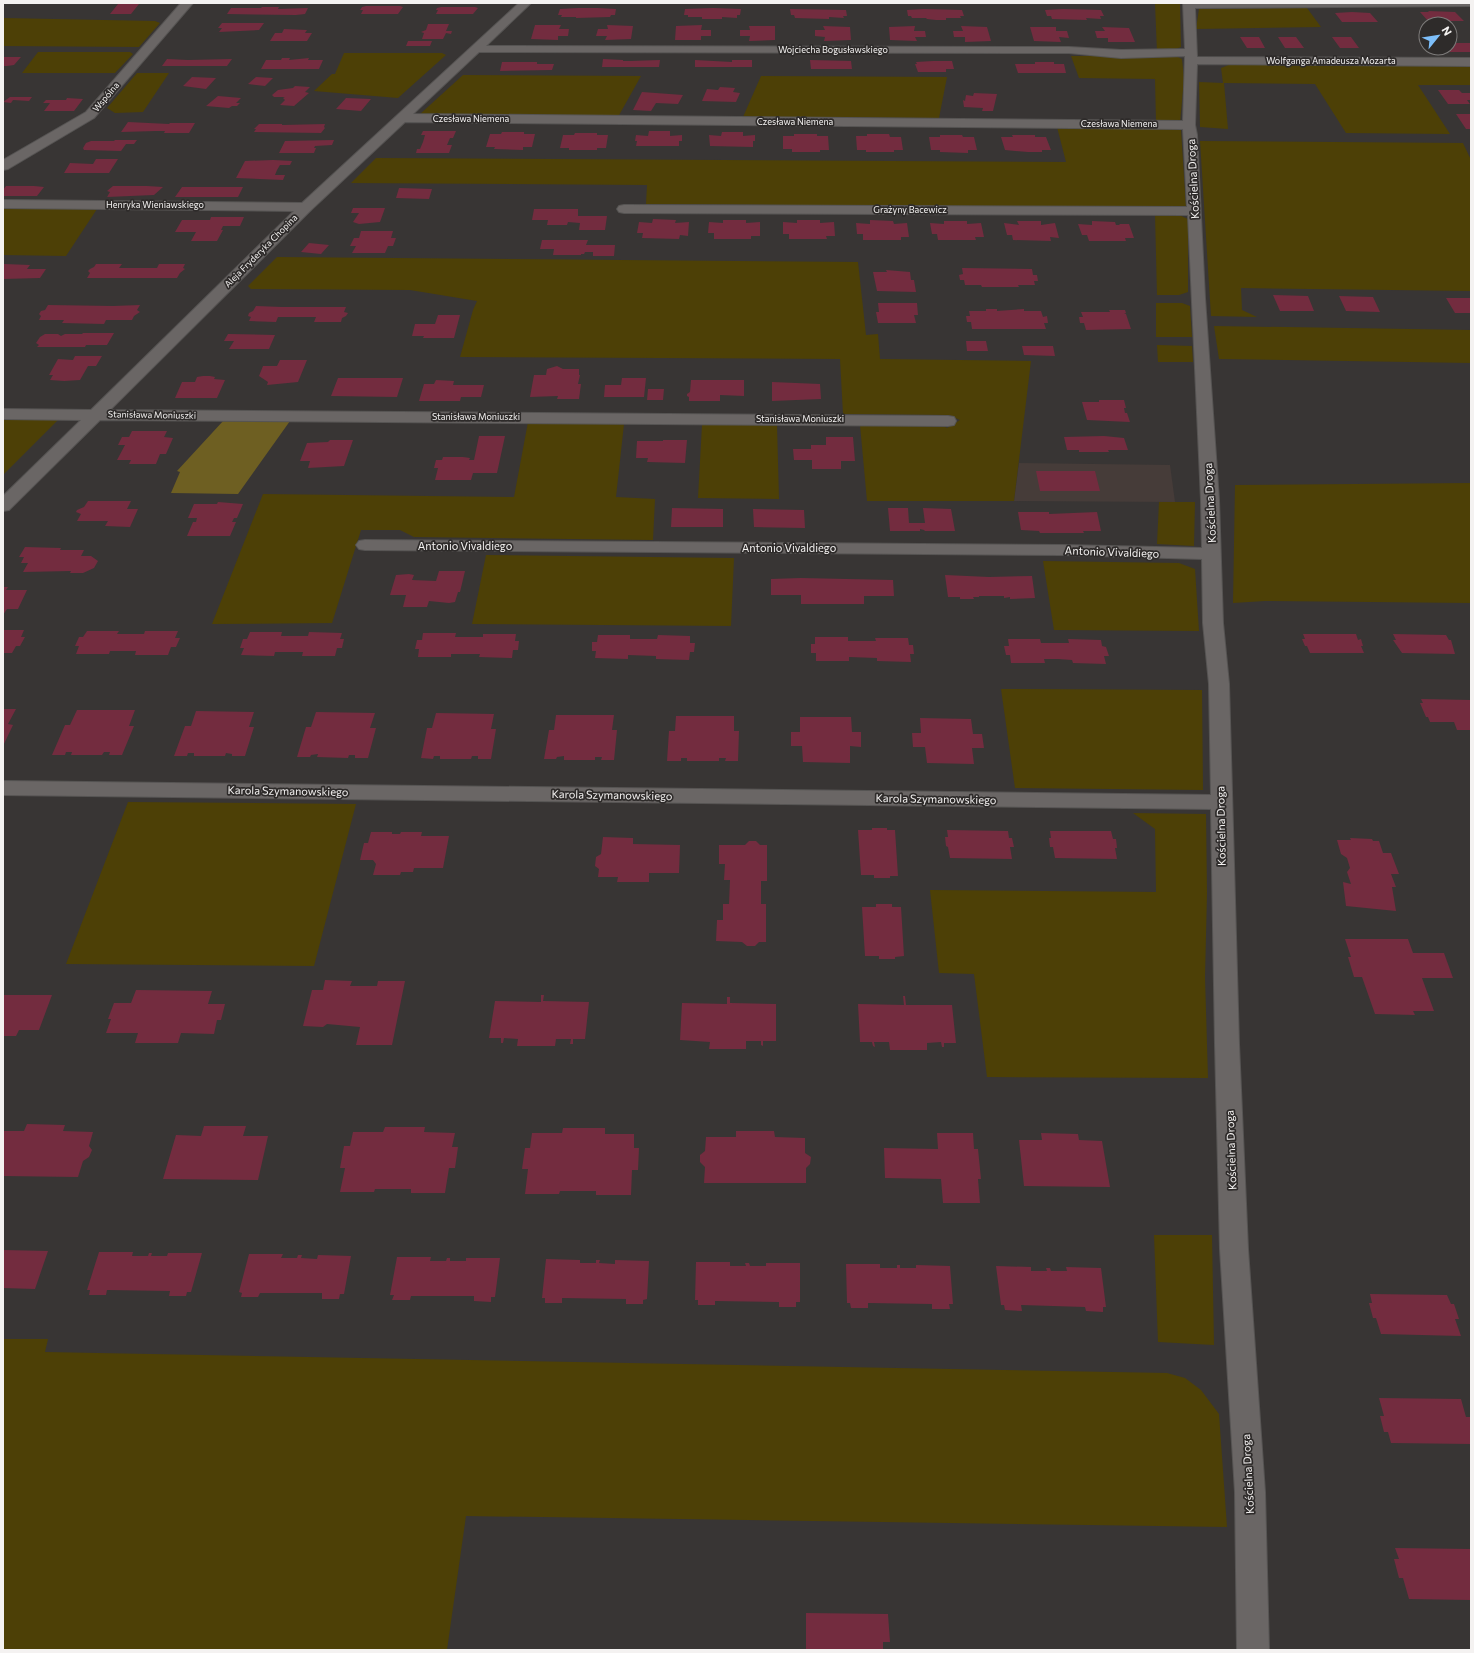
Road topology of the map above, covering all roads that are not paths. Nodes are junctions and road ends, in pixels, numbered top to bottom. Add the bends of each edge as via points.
1 (188, 3) edge
2 (525, 3) edge
3 (1189, 4) edge
4 (1471, 4) edge
5 (475, 49) junction
6 (1191, 56) junction
7 (1471, 62) edge
8 (400, 118) junction
9 (1189, 125) junction
10 (3, 166) edge
11 (3, 204) edge
12 (306, 207) junction
13 (624, 209) dead end
14 (1195, 211) junction
15 (3, 414) edge
16 (97, 414) junction
17 (948, 420) dead end
18 (3, 506) edge
19 (365, 545) dead end
20 (1212, 554) junction
21 (3, 788) edge
22 (1221, 802) junction
23 (1253, 1650) edge

1 - 10 street, Wspólna via 90,115
2 - 5 street, Aleja Fryderyka Chopina
3 - 4 street
3 - 6 street, Kościelna Droga
5 - 6 street, Wojciecha Bogusławskiego via 1069,50
5 - 8 street, Aleja Fryderyka Chopina
6 - 7 street, Wolfganga Amadeusza Mozarta
6 - 9 street, Kościelna Droga
8 - 9 street, Czesława Niemena
8 - 12 street, Aleja Fryderyka Chopina
9 - 14 street, Kościelna Droga
11 - 12 street, Henryka Wieniawskiego
12 - 16 street, Aleja Fryderyka Chopina
13 - 14 street, Grażyny Bacewicz
14 - 20 street, Kościelna Droga
15 - 16 street, Stanisława Moniuszki
16 - 17 street, Stanisława Moniuszki
16 - 18 street, Aleja Fryderyka Chopina
19 - 20 street, Antonio Vivaldiego via 1055,550
20 - 22 street, Kościelna Droga via 1213,623 1219,684
21 - 22 street, Karola Szymanowskiego
22 - 23 street, Kościelna Droga via 1226,1044 1235,1257 1250,1492

